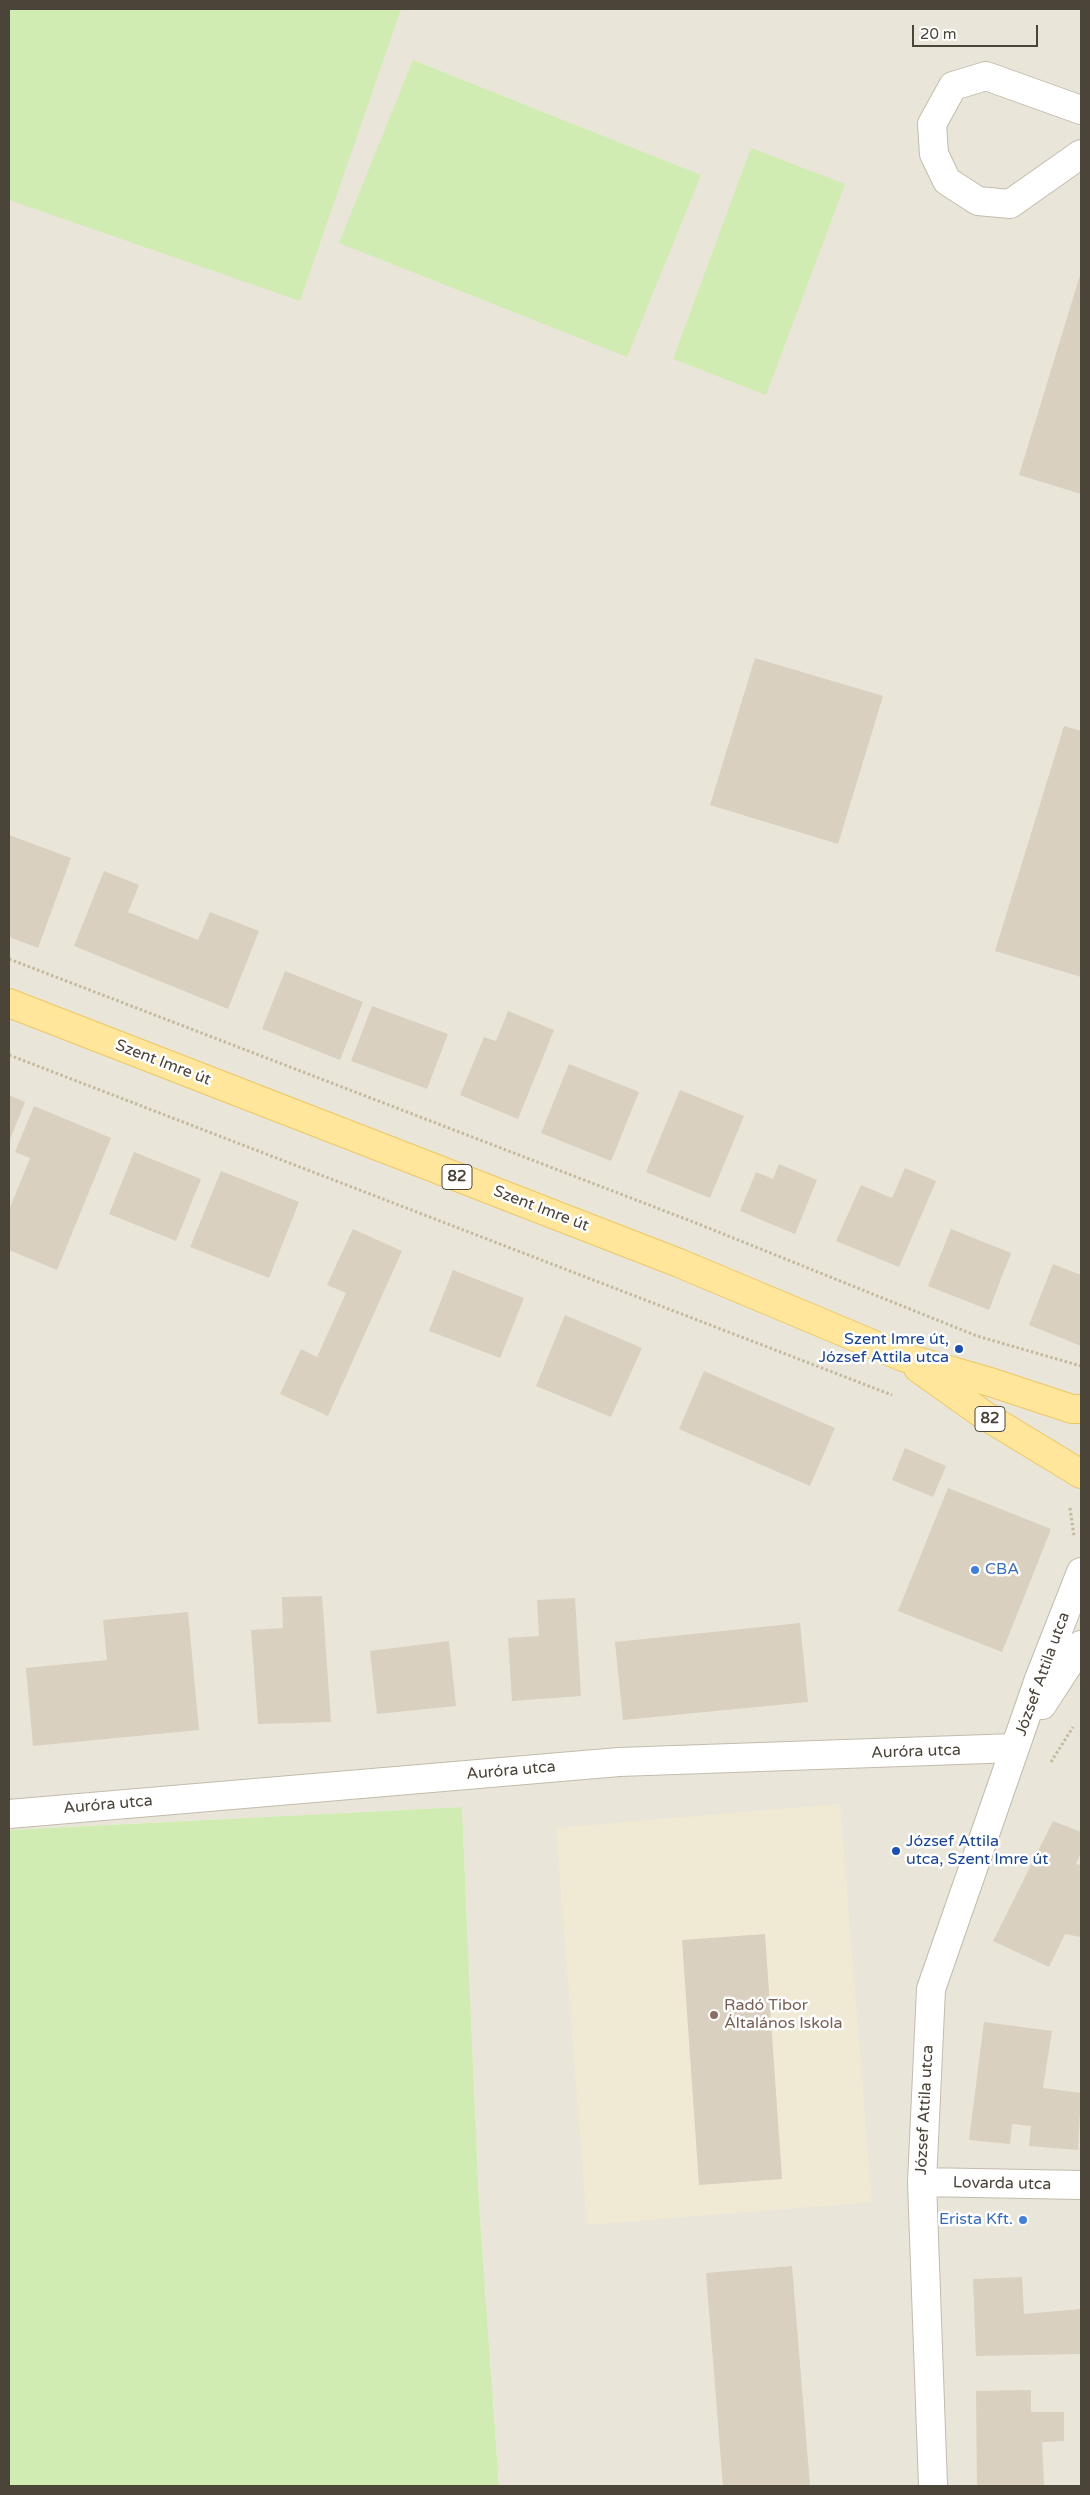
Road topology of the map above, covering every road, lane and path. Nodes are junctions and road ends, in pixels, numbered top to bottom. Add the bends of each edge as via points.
1 (1081, 110) edge
2 (1081, 154) edge
3 (9, 959) edge
4 (9, 1003) edge
5 (9, 1054) edge
6 (903, 1357) junction
7 (1081, 1366) edge
8 (900, 1398) dead end
9 (1081, 1408) edge
10 (1081, 1474) edge
11 (1065, 1501) dead end
12 (1075, 1534) dead end
13 (1081, 1572) edge
14 (1081, 1646) edge
15 (1015, 1748) junction
16 (9, 1814) edge
17 (922, 2182) junction
18 (1081, 2185) edge
19 (933, 2486) edge

1 - 2 street via 986,76 953,86 932,124 934,154 948,181 978,201 1010,204
3 - 7 path via 696,1223 977,1336
4 - 6 main road, Szent Imre út / 82 via 679,1263
5 - 8 path
6 - 9 main road, Szent Imre út / 82 via 1072,1409
6 - 10 main road, Szent Imre út / 82 via 984,1415
11 - 12 path via 1070,1507
13 - 15 street, József Attila utca
14 - 15 street, József Attila utca
15 - 16 street, Auróra utca via 619,1762
15 - 17 street, József Attila utca via 931,1989
17 - 18 street, Lovarda utca
17 - 19 street, József Attila utca

